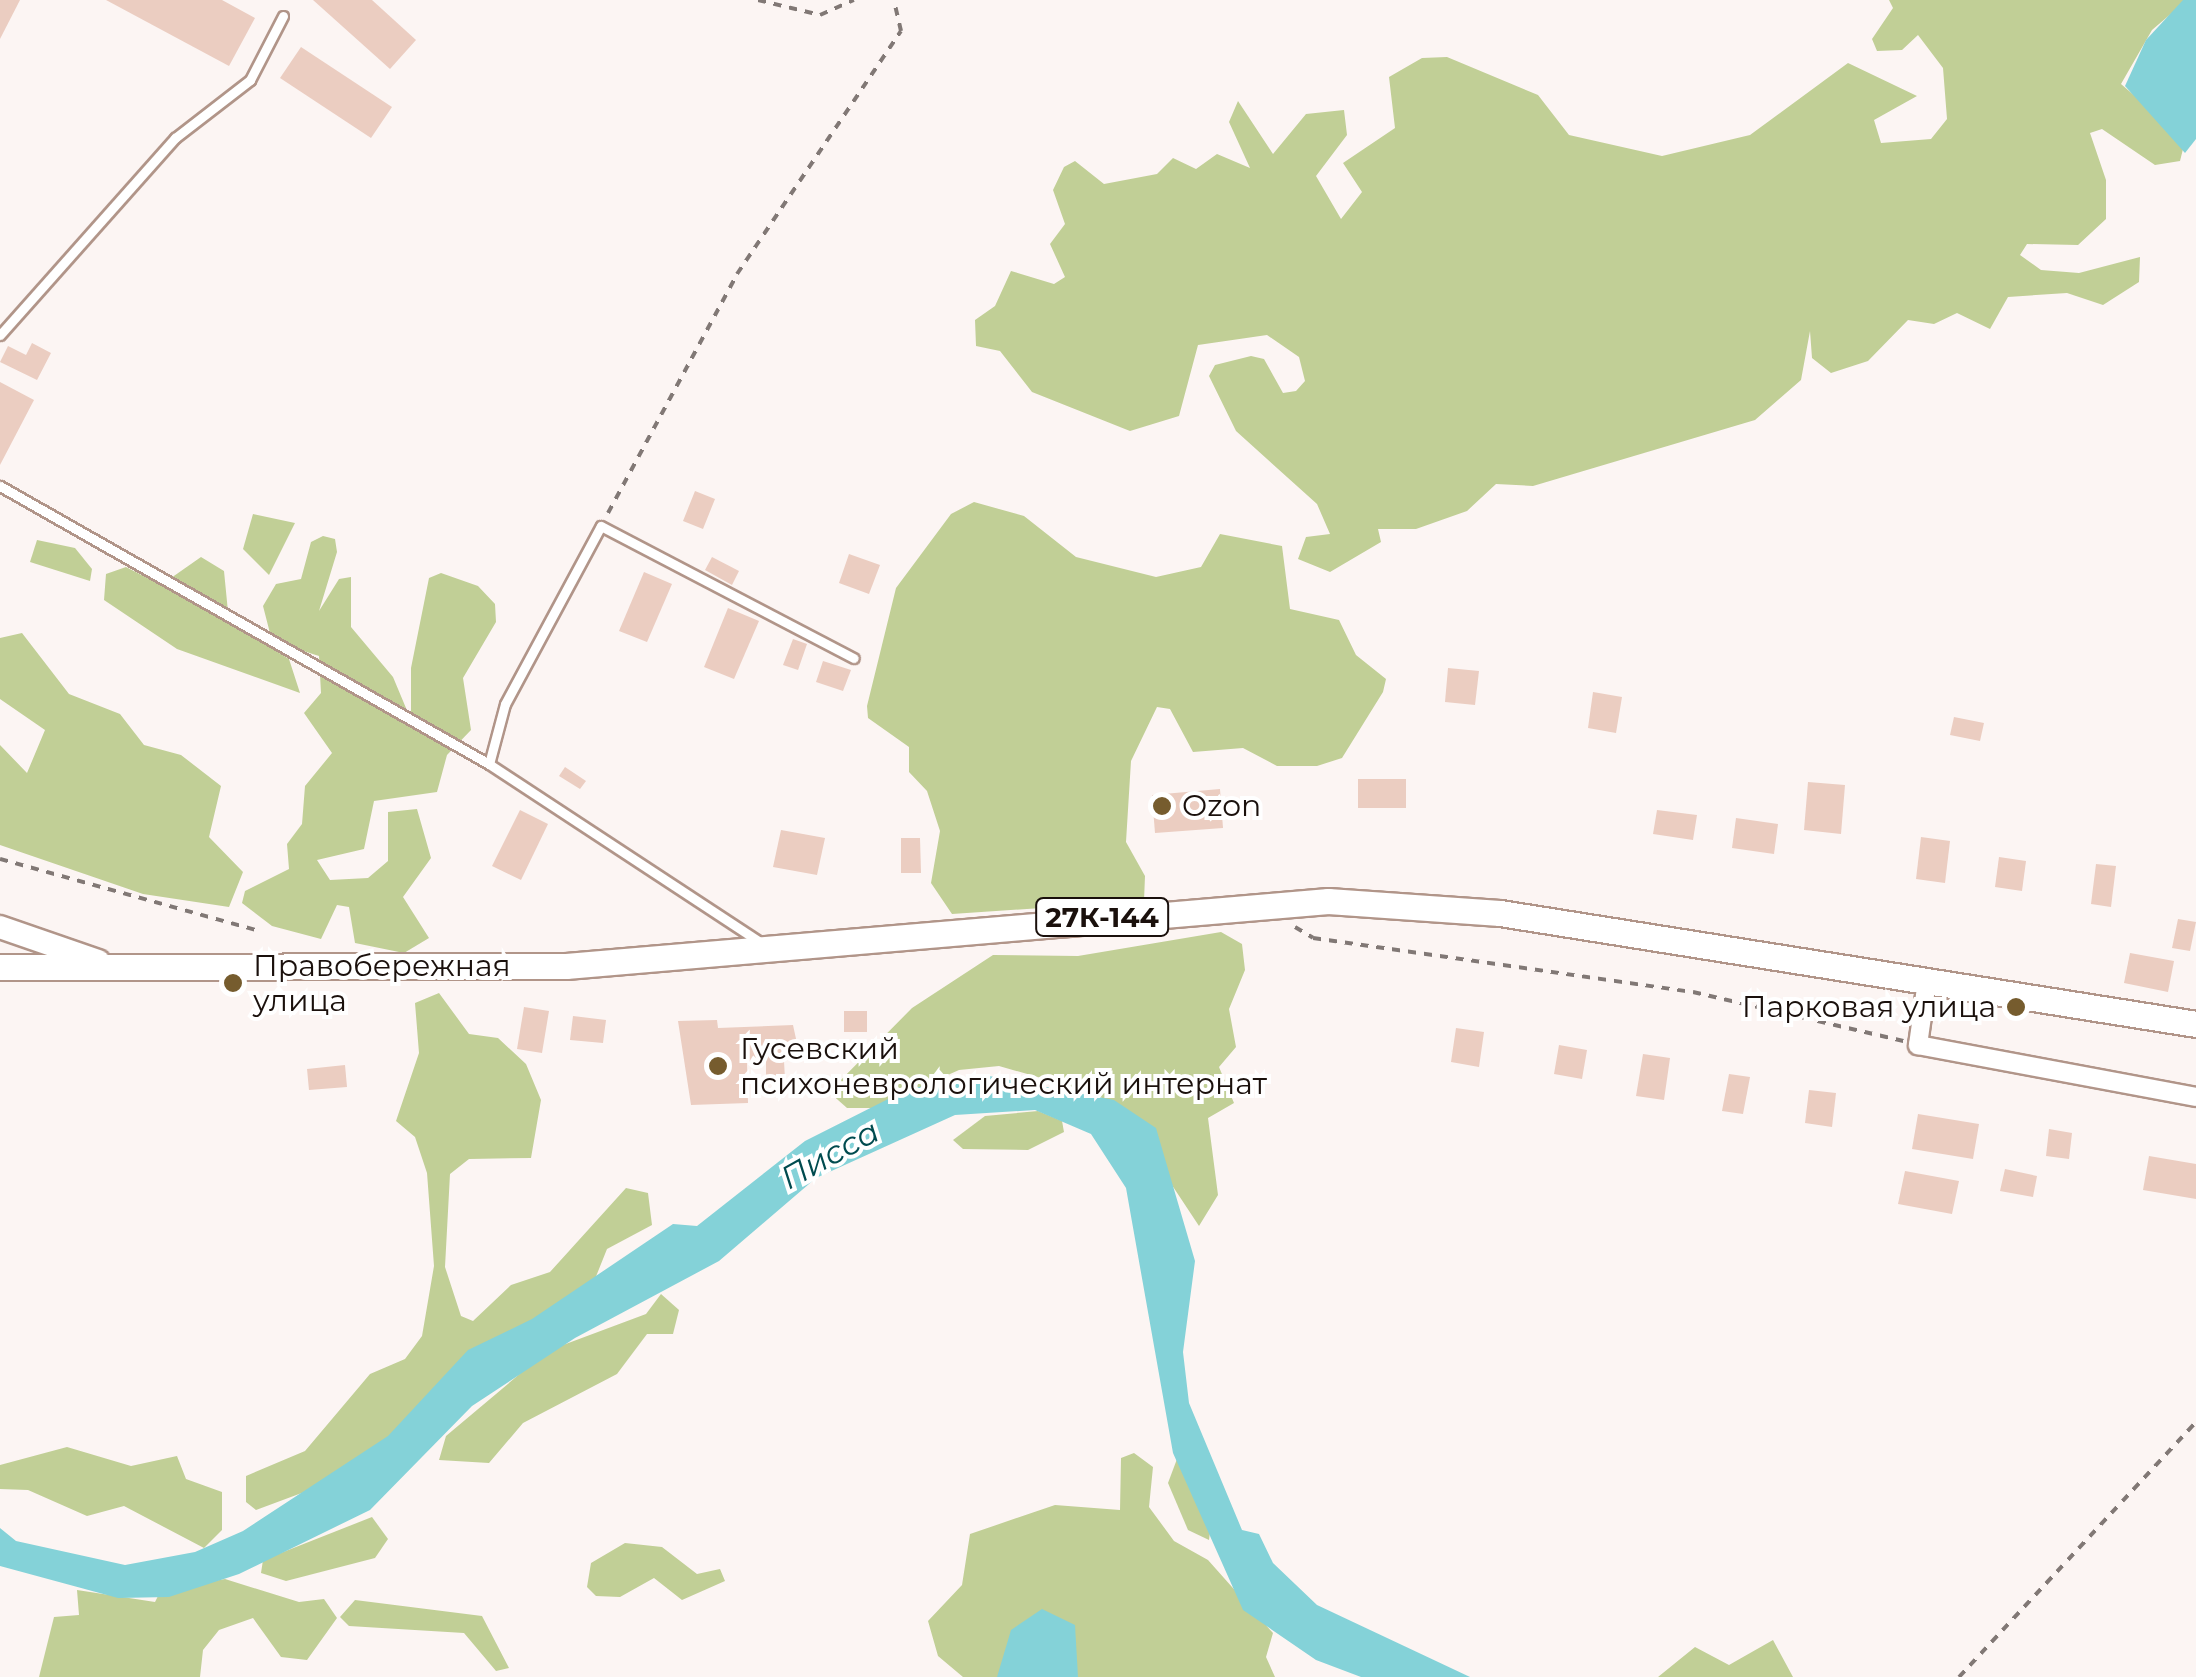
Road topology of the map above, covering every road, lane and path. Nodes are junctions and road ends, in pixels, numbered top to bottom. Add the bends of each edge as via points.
1 (758, 0) edge
2 (854, 0) edge
3 (894, 0) edge
4 (283, 16) dead end
5 (0, 335) edge
6 (0, 486) edge
7 (601, 526) junction
8 (854, 658) dead end
9 (488, 764) junction
10 (0, 859) edge
11 (1262, 905) junction
12 (0, 927) edge
13 (256, 930) dead end
14 (767, 947) junction
15 (0, 966) edge
16 (121, 967) junction
17 (1927, 981) junction
18 (2196, 1024) edge
19 (1918, 1045) junction
20 (2196, 1097) edge
21 (2196, 1422) edge
22 (1959, 1677) edge

1 - 2 path via 820,15
3 - 7 path via 901,31 737,274
4 - 5 lane via 250,80 98,216
6 - 9 lane
7 - 8 lane
7 - 9 lane via 505,704
9 - 14 lane
10 - 13 path
11 - 14 main road, 27К-144
11 - 17 main road, 27К-144 via 1443,906
11 - 19 path via 1313,938 1694,992
12 - 16 street
14 - 16 main road, 27К-144 via 566,966
15 - 16 main road, 27К-144
17 - 18 main road, 27К-144
17 - 19 street
19 - 20 street
21 - 22 path

